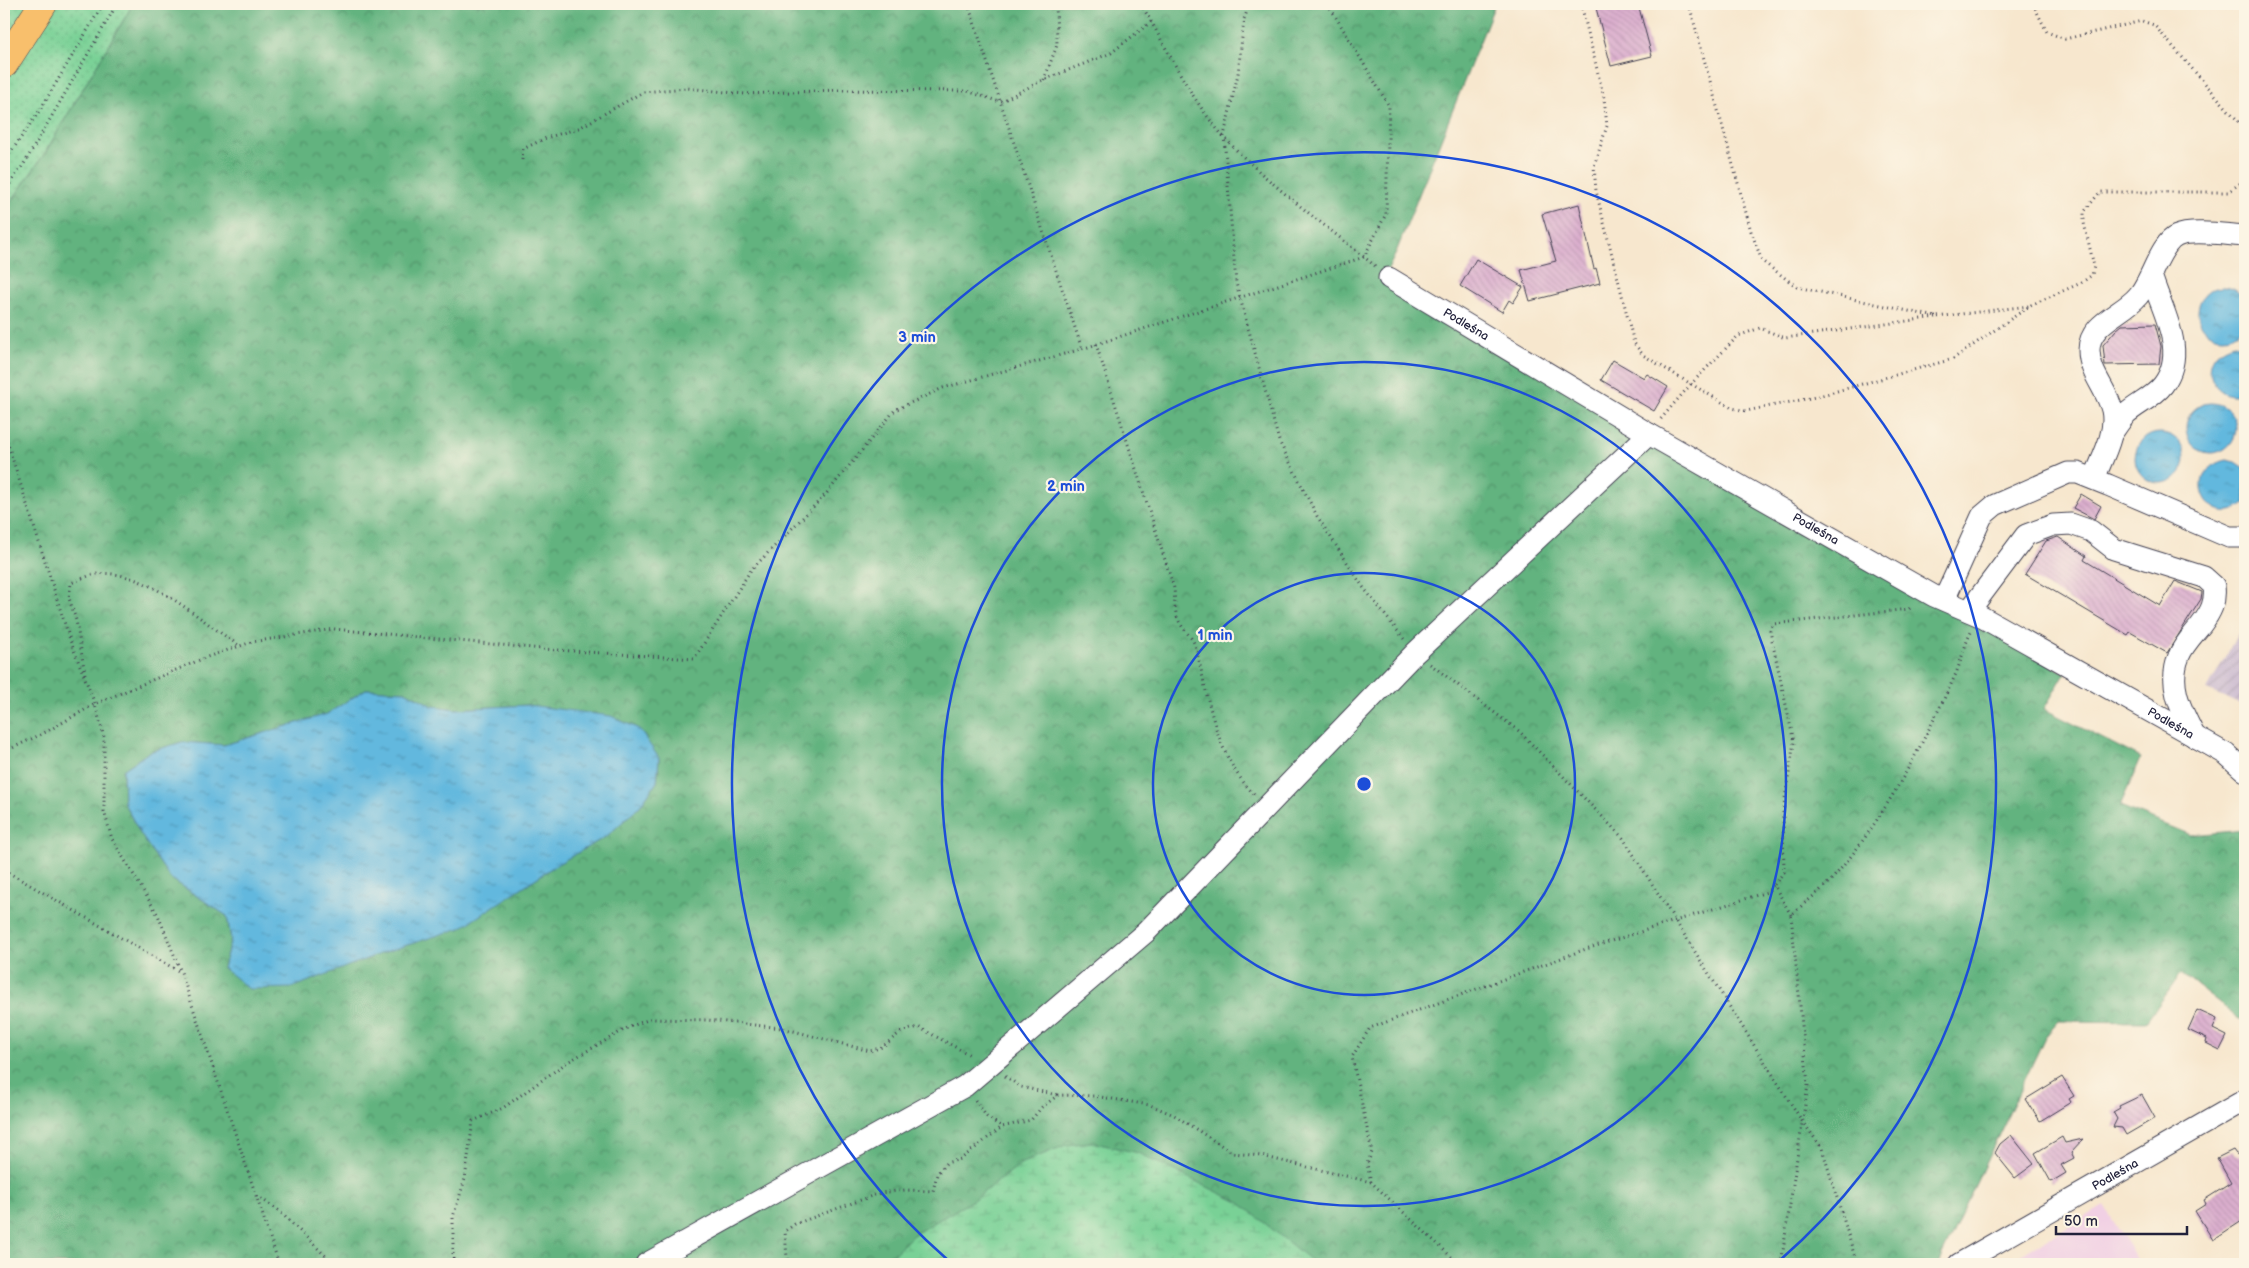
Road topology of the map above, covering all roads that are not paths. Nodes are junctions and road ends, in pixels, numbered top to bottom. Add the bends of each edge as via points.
1 (43, 4) edge
2 (4, 64) edge
3 (2245, 236) edge
4 (2150, 275) junction
5 (1389, 278) road end
6 (2112, 433) junction
7 (1648, 434) junction
8 (2094, 479) junction
9 (2245, 538) edge
10 (1934, 595) junction
11 (1975, 614) junction
12 (2195, 737) junction
13 (2245, 771) edge
14 (2245, 1100) edge
15 (646, 1264) edge
16 (1959, 1264) edge

1 - 2 highway
3 - 4 street via 2193,233 2176,236 2168,243
4 - 6 street via 2168,318 2173,345 2171,370 2162,386 2125,415
4 - 6 street via 2140,295 2124,311 2105,321 2092,336 2089,349 2091,367 2112,410
5 - 7 street, Podleśna
6 - 8 street
7 - 10 street, Podleśna
7 - 15 street via 1415,653 1146,932 965,1086
8 - 9 street via 2229,537
8 - 10 street via 2068,473 1995,505 1982,516
10 - 11 street, Podleśna
11 - 12 street, Podleśna
11 - 12 street via 2026,535 2053,525 2071,524 2091,531 2114,549 2204,577 2214,586 2216,598 2212,611 2179,656 2173,678 2176,698
12 - 13 street, Podleśna via 2226,754
14 - 16 street, Podleśna

